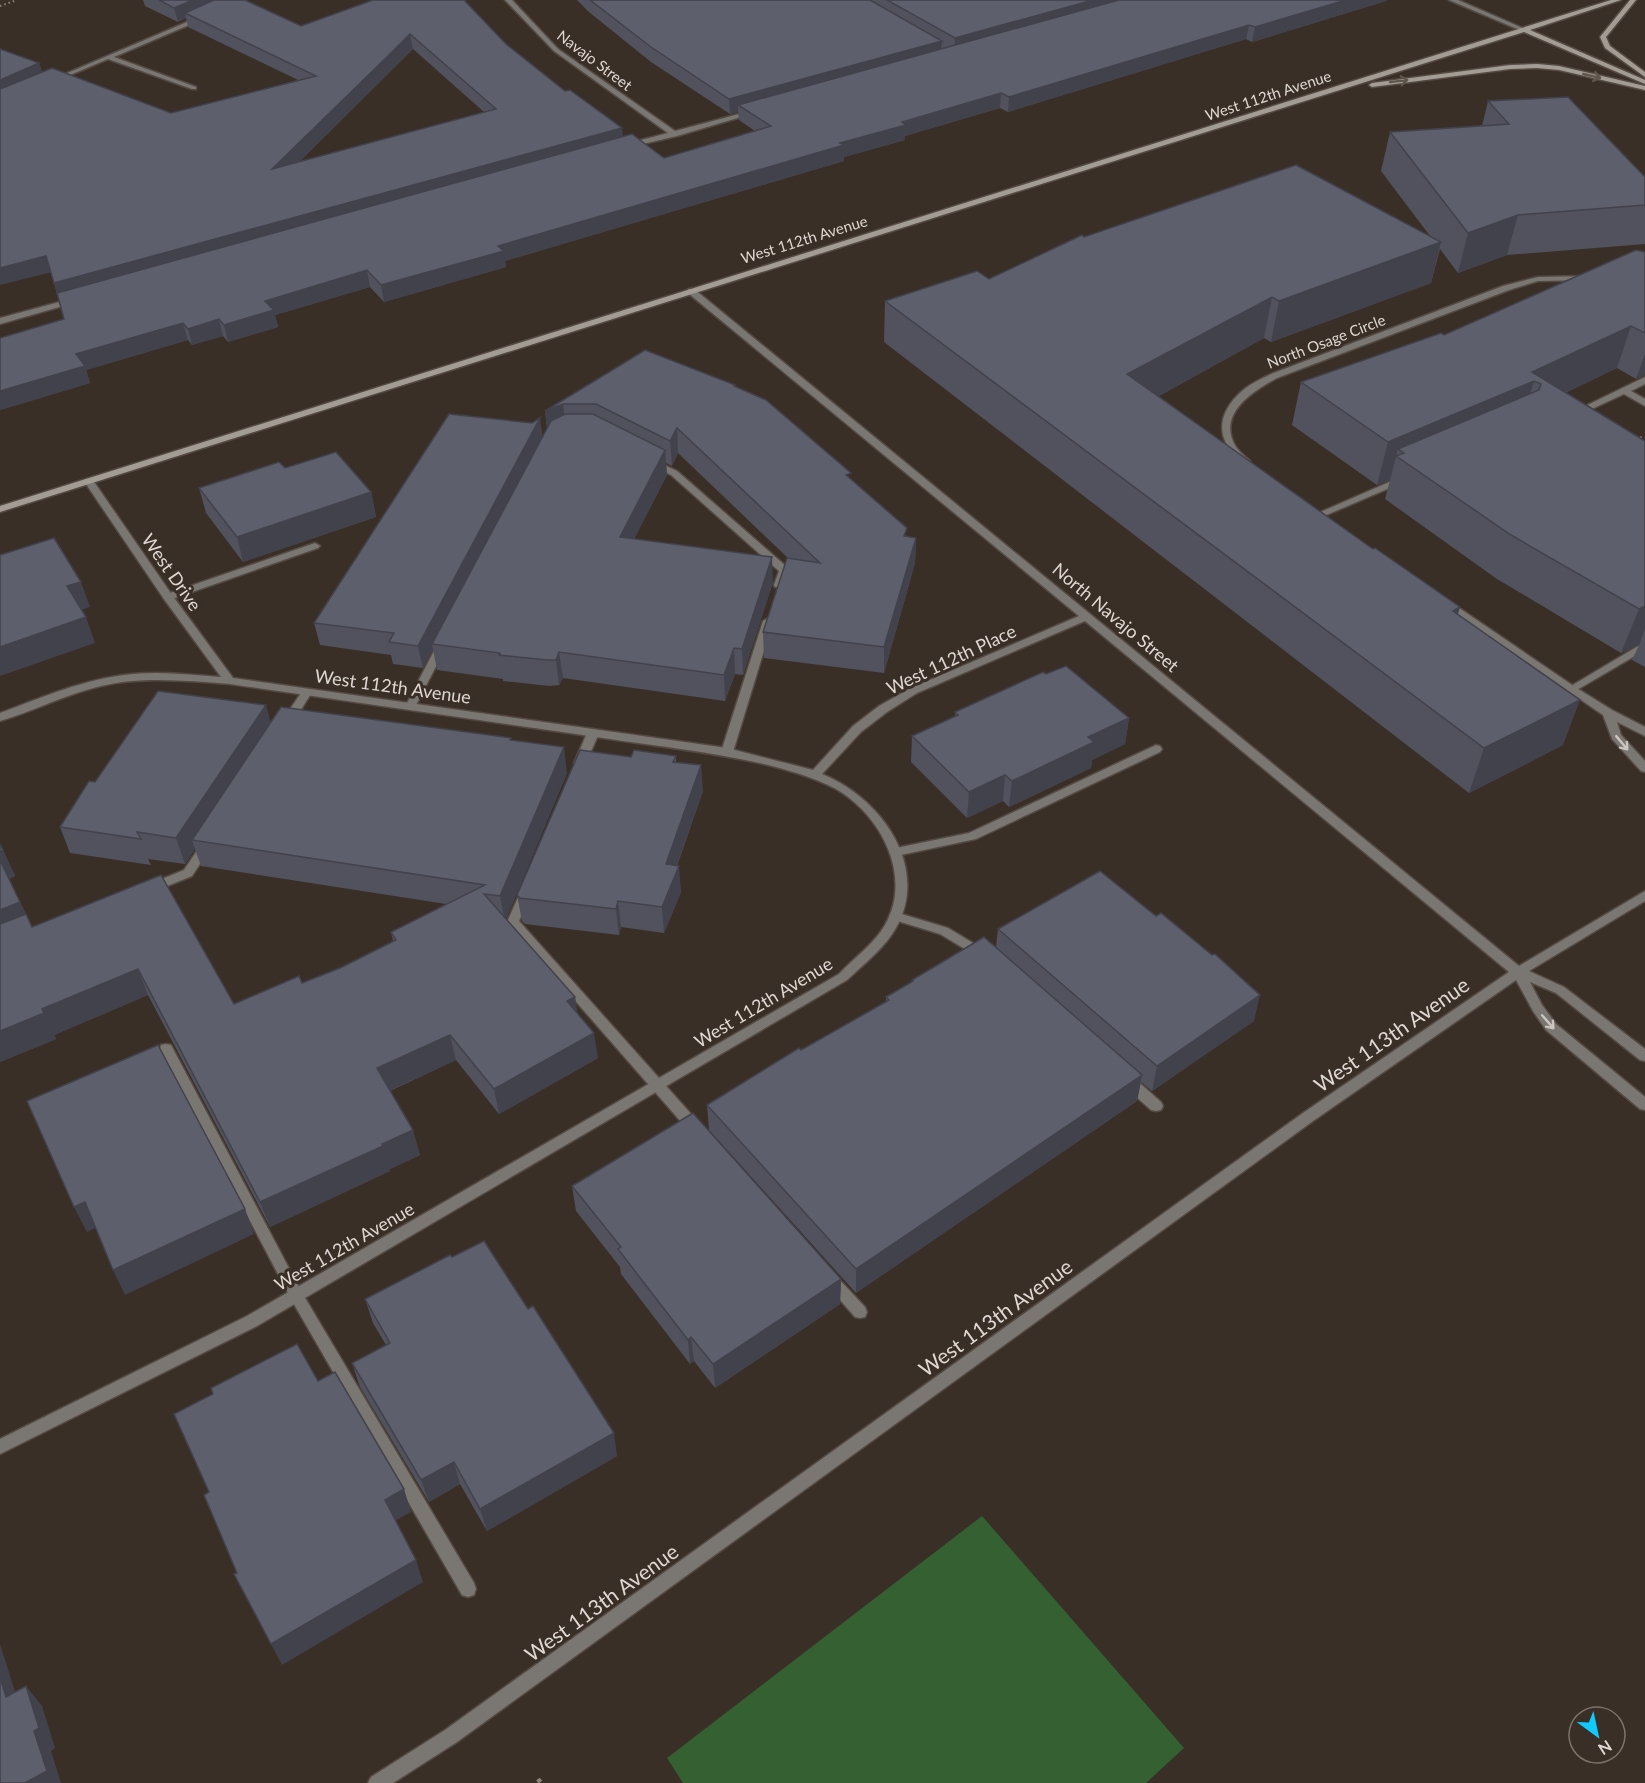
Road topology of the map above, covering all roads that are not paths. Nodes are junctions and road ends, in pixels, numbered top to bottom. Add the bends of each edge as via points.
1 (508, 0) edge
2 (1452, 0) edge
3 (1618, 0) edge
4 (1633, 0) edge
5 (211, 13) edge
6 (1524, 30) junction
7 (108, 57) junction
8 (1645, 75) edge
9 (1645, 82) edge
10 (43, 84) edge
11 (194, 88) dead end
12 (1645, 88) edge
13 (1341, 89) junction
14 (763, 109) edge
15 (674, 134) junction
16 (617, 150) edge
17 (1597, 279) edge
18 (691, 291) junction
19 (80, 298) edge
20 (0, 321) edge
21 (1645, 380) edge
22 (1624, 391) junction
23 (1645, 403) edge
24 (1565, 418) edge
25 (646, 459) edge
26 (1252, 465) edge
27 (1417, 473) edge
28 (89, 481) junction
29 (0, 508) edge
30 (1312, 508) edge
31 (1321, 514) junction
32 (1331, 521) edge
33 (315, 546) edge
34 (777, 592) edge
35 (1437, 595) edge
36 (168, 597) junction
37 (770, 615) edge
38 (1088, 616) junction
39 (448, 633) edge
40 (1645, 645) edge
41 (230, 681) junction
42 (1571, 689) junction
43 (307, 692) junction
44 (410, 707) junction
45 (1608, 712) junction
46 (0, 717) edge
47 (282, 730) edge
48 (1645, 732) edge
49 (593, 733) junction
50 (1156, 749) dead end
51 (728, 752) junction
52 (1645, 768) edge
53 (575, 775) edge
54 (815, 775) junction
55 (213, 835) edge
56 (896, 852) junction
57 (531, 880) edge
58 (144, 891) edge
59 (1645, 895) edge
60 (895, 916) junction
61 (995, 965) edge
62 (1518, 972) junction
63 (166, 1049) edge
64 (1645, 1056) edge
65 (1120, 1075) edge
66 (657, 1086) junction
67 (1645, 1105) edge
68 (1156, 1106) dead end
69 (704, 1138) edge
70 (821, 1269) edge
71 (296, 1295) junction
72 (860, 1312) dead end
73 (0, 1447) edge
74 (468, 1589) dead end
75 (377, 1783) edge

1 - 15 street, Navajo Street via 556,50
2 - 6 street
3 - 6 main road, West 112th Avenue
4 - 8 main road via 1603,37 1607,47
5 - 7 street
6 - 9 main road
6 - 13 main road, West 112th Avenue
7 - 10 street
7 - 11 street
13 -> 12 main road via 1537,66
13 - 18 main road, West 112th Avenue
14 - 15 street
15 - 16 street
17 - 26 street, North Osage Circle via 1538,279 1506,288 1274,376 1245,393 1226,420 1226,435 1236,454
18 - 28 main road, West 112th Avenue
18 - 38 street, North Navajo Street
19 - 20 street
21 - 22 street
22 - 23 street
22 - 24 street
25 - 34 street via 675,473 784,570
27 - 31 street
28 - 29 main road, West 112th Avenue
28 - 36 street, West Drive
30 - 31 street
31 - 32 street
33 - 36 street
35 - 42 street
36 - 41 street, West Drive
37 - 51 street
38 - 54 street, West 112th Place via 913,691 883,708 857,729
38 - 62 street, North Navajo Street
39 - 44 street
40 - 42 street
41 - 43 street, West 112th Avenue
41 - 46 street, West 112th Avenue via 160,675 131,677 71,691
42 - 45 street
43 - 44 street, West 112th Avenue
43 - 47 street
44 - 49 street, West 112th Avenue
45 - 48 street
45 -> 52 street via 1616,736
49 - 51 street, West 112th Avenue
49 - 53 street
50 - 56 street via 972,836
51 - 54 street, West 112th Avenue
54 - 56 street, West 112th Avenue via 842,787 863,804 878,819
55 - 58 street via 188,873
56 - 60 street, West 112th Avenue via 901,874
57 - 66 street via 513,922
59 - 62 street, West 113th Avenue
60 - 61 street via 944,931 977,949
60 - 66 street, West 112th Avenue via 877,945 843,977
62 - 64 street via 1560,990
62 -> 67 street via 1551,1027
62 - 75 street, West 113th Avenue via 1308,1117 451,1737
63 - 71 street
65 - 68 street
66 - 69 street
66 - 71 street, West 112th Avenue
70 - 72 street
71 - 73 street, West 112th Avenue via 252,1321
71 - 74 street

